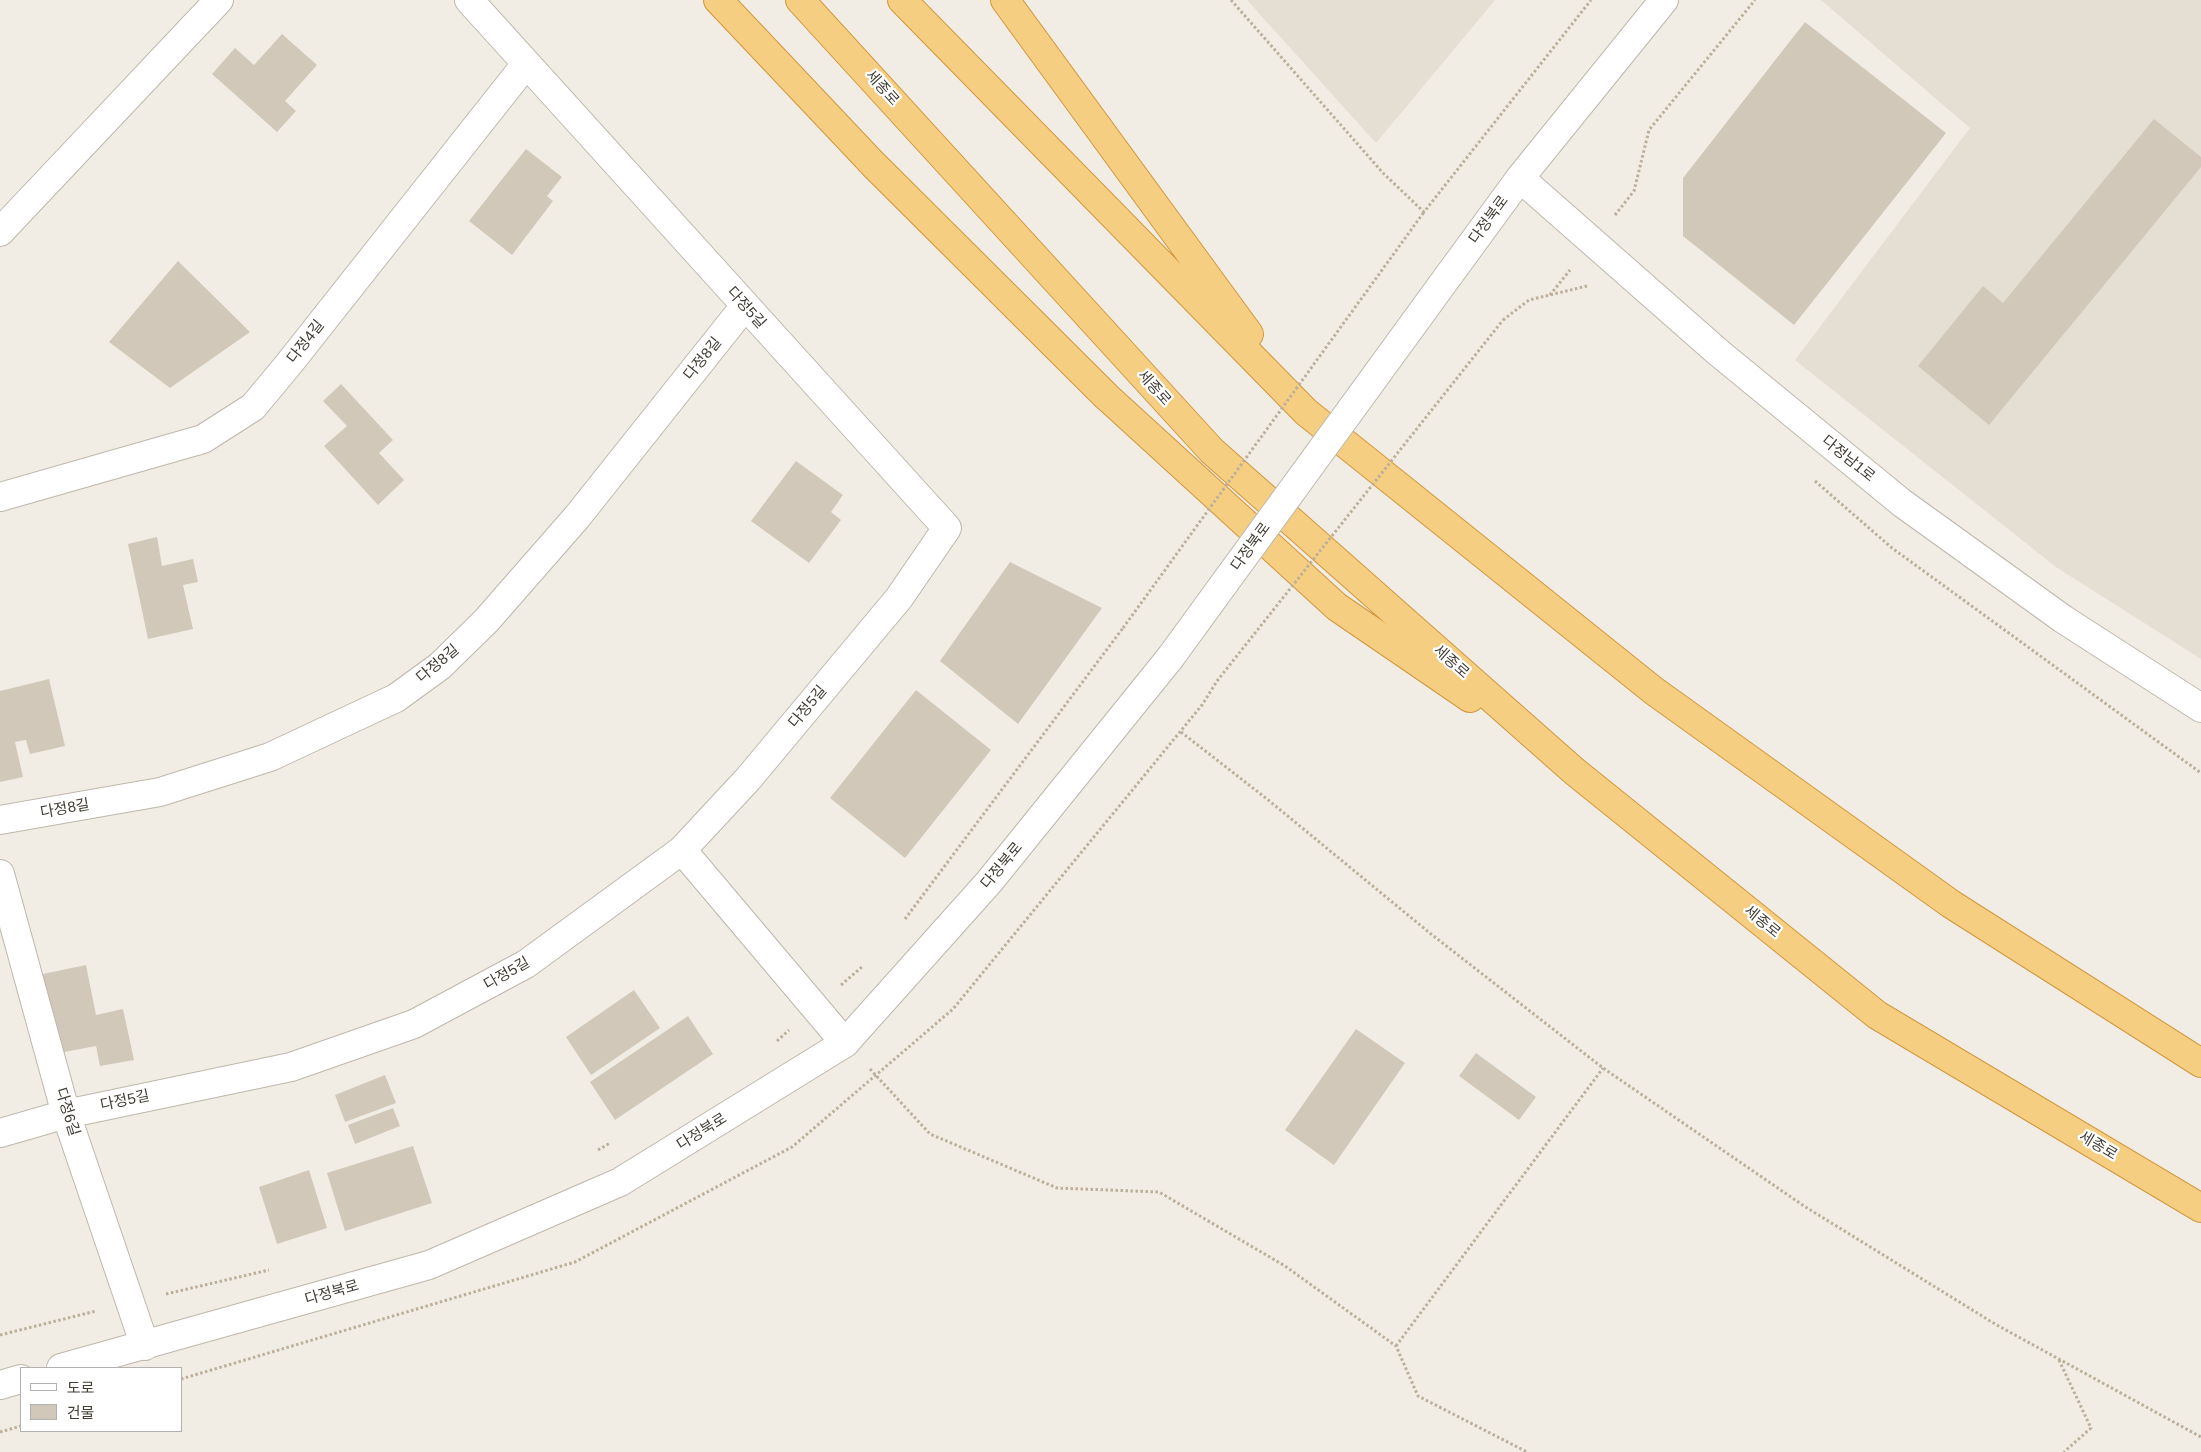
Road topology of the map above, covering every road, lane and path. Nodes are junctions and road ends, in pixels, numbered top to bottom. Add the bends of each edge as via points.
1 (219, 0) edge
2 (469, 0) edge
3 (718, 0) edge
4 (800, 0) edge
5 (902, 0) edge
6 (1004, 0) edge
7 (1231, 0) edge
8 (1591, 0) edge
9 (1664, 0) edge
10 (1755, 0) edge
11 (526, 64) junction
12 (1520, 178) junction
13 (1634, 191) dead end
14 (1424, 212) junction
15 (0, 232) edge
16 (744, 306) junction
17 (1504, 320) dead end
18 (1306, 412) junction
19 (0, 497) edge
20 (1217, 681) dead end
21 (2201, 708) edge
22 (1181, 732) dead end
23 (1574, 771) junction
24 (0, 820) edge
25 (682, 850) junction
26 (0, 874) edge
27 (900, 926) dead end
28 (867, 962) dead end
29 (815, 1008) junction
30 (846, 1043) junction
31 (768, 1046) dead end
32 (2201, 1063) edge
33 (1603, 1068) junction
34 (66, 1114) junction
35 (0, 1133) edge
36 (614, 1141) dead end
37 (597, 1150) dead end
38 (2201, 1208) edge
39 (274, 1269) dead end
40 (130, 1302) junction
41 (0, 1335) edge
42 (144, 1346) junction
43 (1396, 1346) junction
44 (2059, 1360) junction
45 (65, 1367) edge
46 (20, 1379) edge
47 (0, 1385) edge
48 (20, 1426) edge
49 (0, 1432) edge
50 (2201, 1437) edge
51 (1527, 1452) edge
52 (2064, 1452) edge

1 - 15 street
2 - 11 street, 다정5길
3 - 23 highway via 874,166 1106,396 1330,600
4 - 23 highway, 세종로 via 1212,451
5 - 18 highway
6 - 18 highway
7 - 14 path via 1383,173
8 - 14 path
9 - 12 street, 다정북로
10 - 13 path via 1648,130
11 - 16 street, 다정5길
11 - 19 street, 다정4길 via 253,407 203,439
12 - 21 street, 다정남1로 via 1718,352 1902,502 2063,618
12 - 30 street, 다정북로, bridge via 1170,658 989,882
14 - 27 path, bridge via 1123,628
16 - 24 street, 다정8길 via 577,517 486,621 440,666 396,698 270,757 160,792
16 - 25 street, 다정5길 via 947,528 899,598 748,779
17 - 20 path, bridge
18 - 32 highway via 1654,691 1951,904
22 - 33 path via 1430,934
23 - 38 highway, 세종로 via 1877,1016
25 - 29 street
25 - 34 street, 다정5길 via 526,964 414,1024 291,1066
26 - 34 street, 다정6길
28 - 29 path
29 - 30 street
29 - 31 path
30 - 42 street, 다정북로 via 620,1182 438,1261
30 - 43 path via 930,1134 1057,1188 1159,1192 1285,1266
33 - 43 path
33 - 44 path via 1804,1206
34 - 35 street, 다정5길
34 - 40 street, 다정6길
36 - 37 path
39 - 40 path
40 - 41 path
40 - 42 street, 다정6길
42 - 45 street, 다정북로
43 - 51 path via 1418,1396
44 - 50 path
44 - 52 path via 2091,1428
46 - 47 street
48 - 49 path

